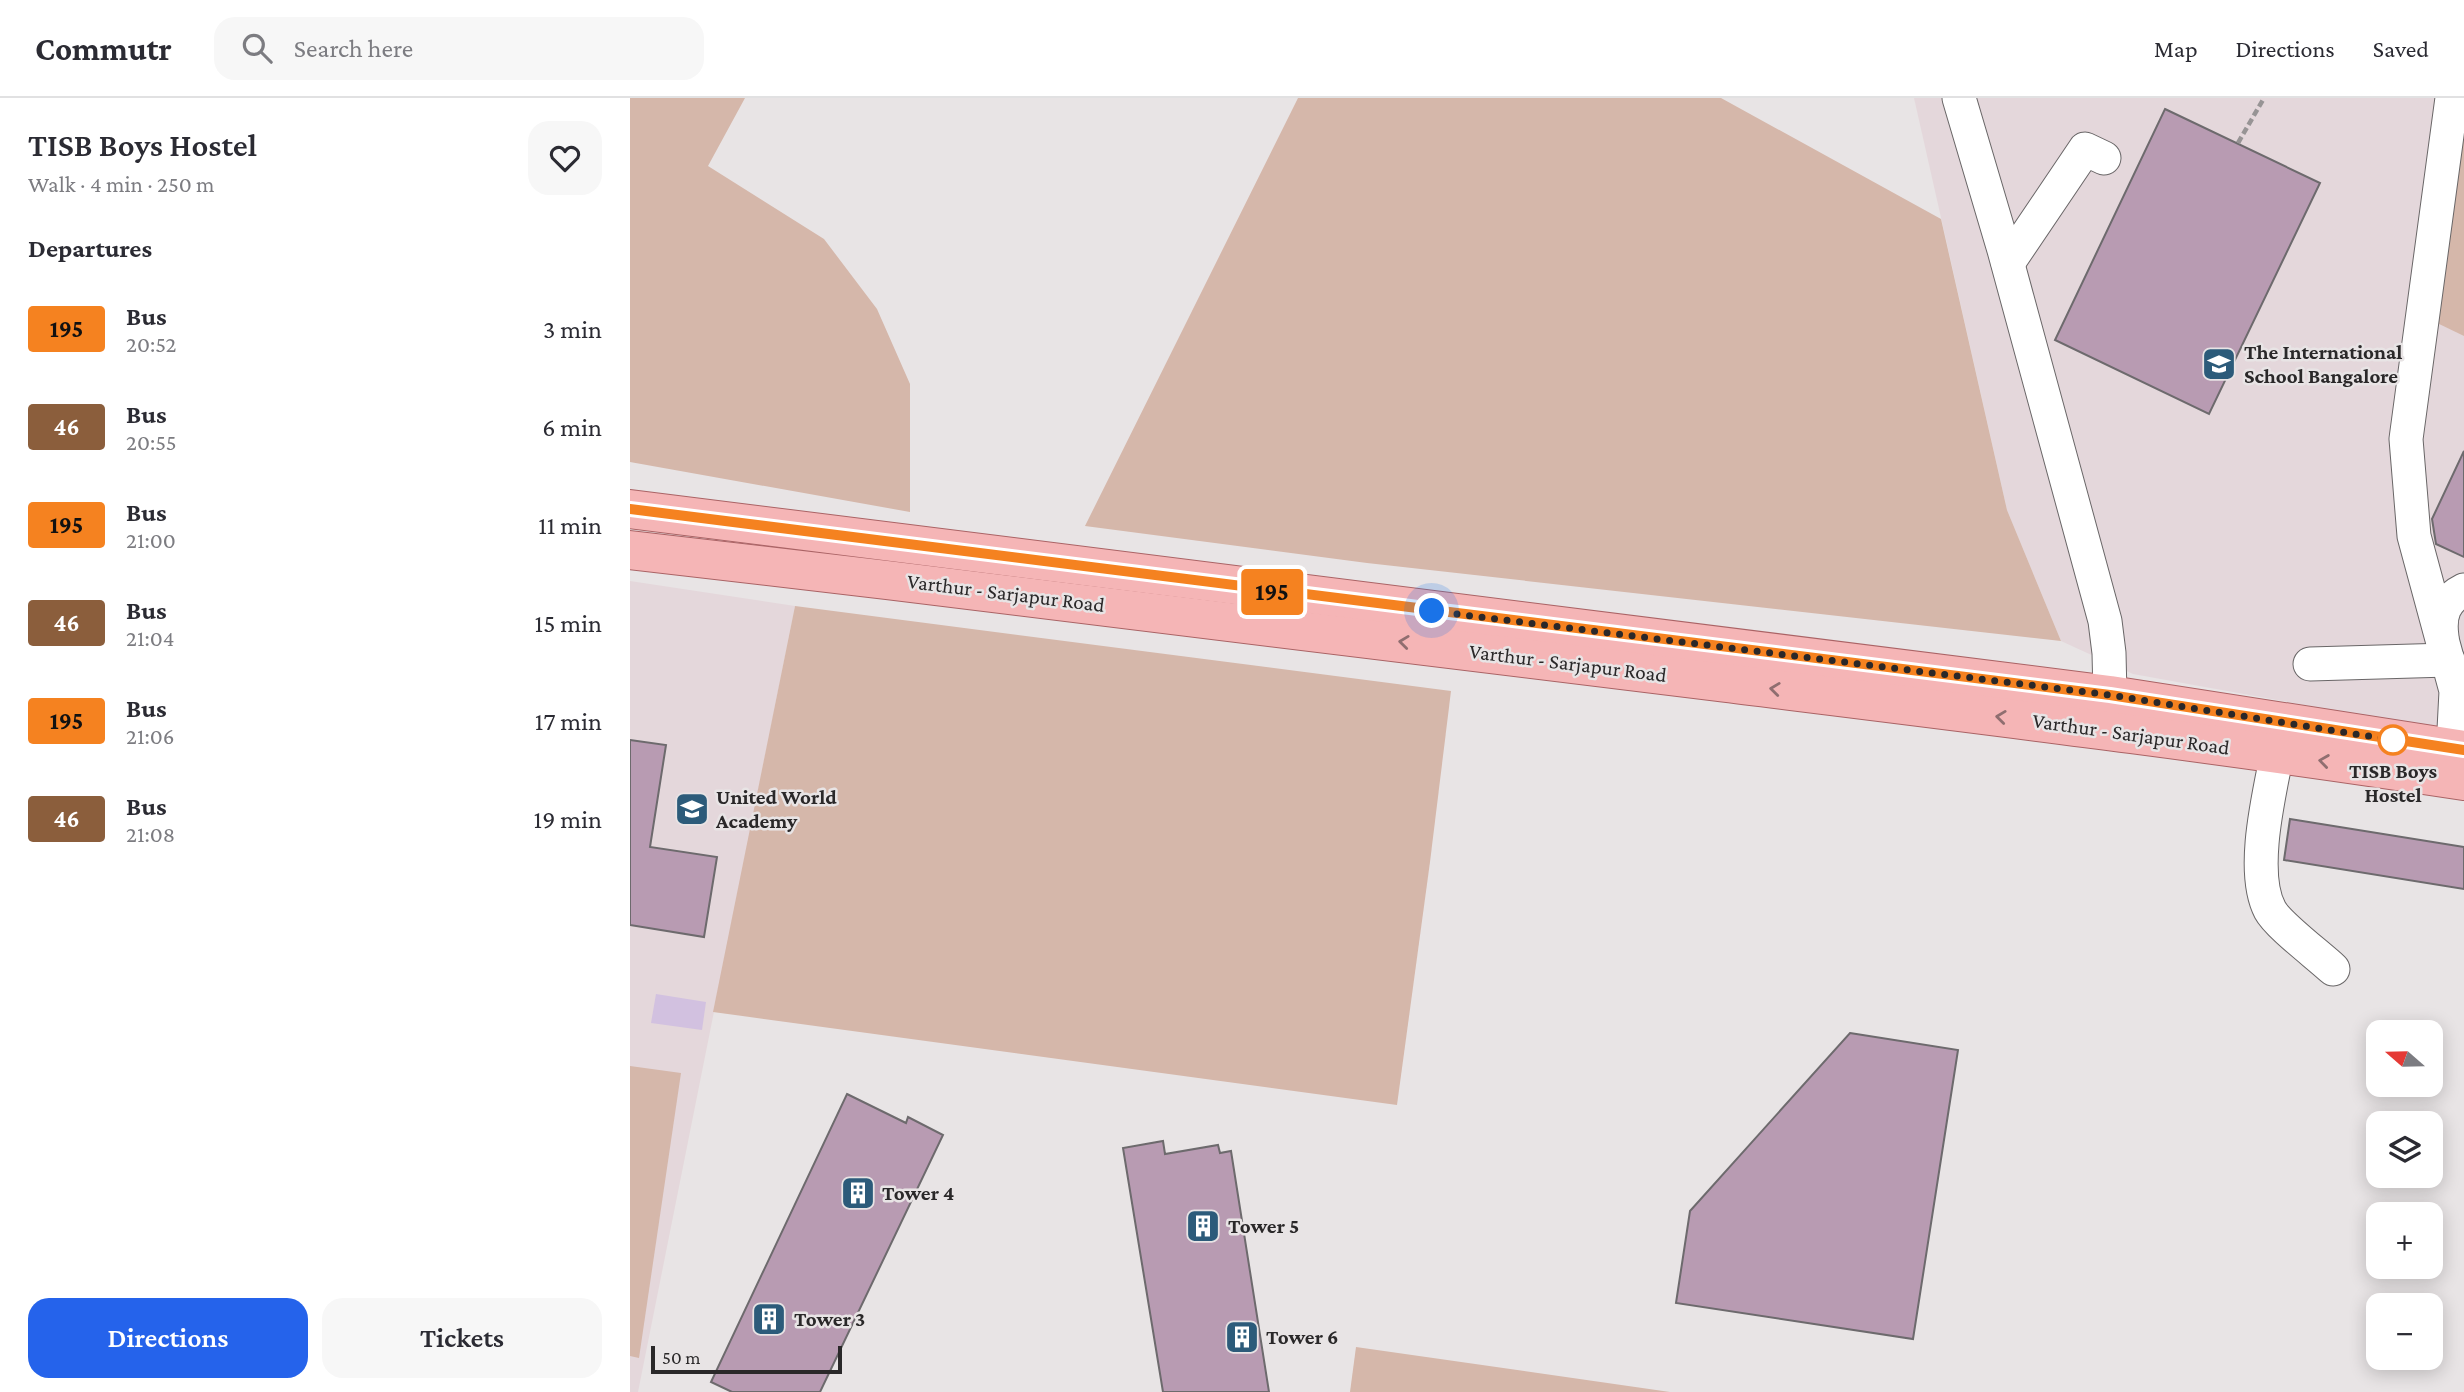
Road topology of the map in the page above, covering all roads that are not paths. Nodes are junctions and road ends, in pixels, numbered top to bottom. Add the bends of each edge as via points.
1 (1959, 98) edge
2 (2452, 98) edge
3 (2104, 158) dead end
4 (2008, 263) junction
5 (630, 509) edge
6 (630, 550) edge
7 (2464, 590) edge
8 (2451, 651) edge
9 (2310, 664) dead end
10 (2110, 695) junction
11 (2277, 754) junction
12 (2457, 764) edge
13 (2333, 969) dead end

1 - 4 lane
2 - 8 lane via 2406,439 2414,536
3 - 4 lane via 2085,149
4 - 10 lane via 2105,621
5 - 10 main road, Varthur - Sarjapur Road
11 -> 6 main road, Varthur - Sarjapur Road via 1158,611
7 - 8 lane via 2446,604 2442,615
8 - 9 lane
8 - 12 lane
10 - 12 main road, Varthur - Sarjapur Road
12 -> 11 main road, Varthur - Sarjapur Road
11 - 13 lane via 2265,816 2261,887 2271,912

